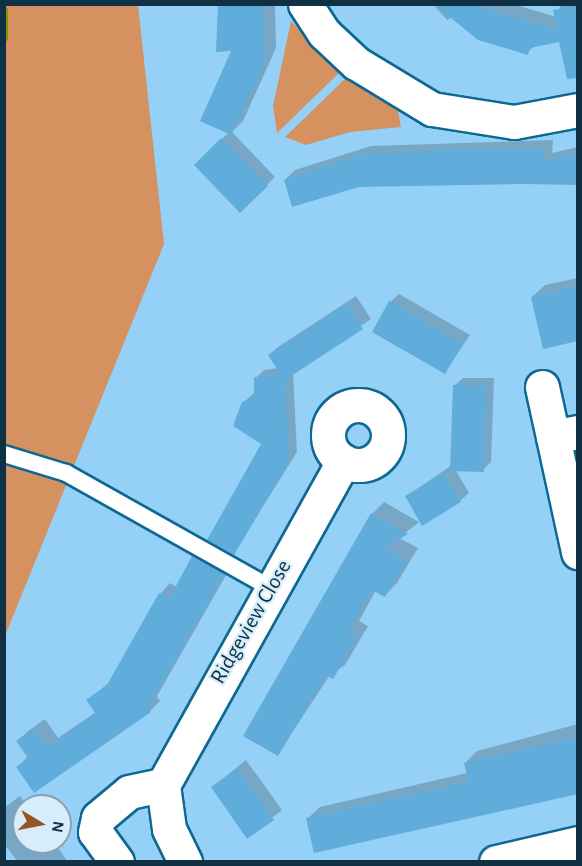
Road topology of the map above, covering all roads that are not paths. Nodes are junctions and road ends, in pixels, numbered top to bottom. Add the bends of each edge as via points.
1 (305, 4) edge
2 (578, 110) edge
3 (542, 387) dead end
4 (565, 435) edge
5 (4, 453) edge
6 (343, 461) dead end
7 (578, 552) edge
8 (271, 588) junction
9 (163, 785) junction
10 (578, 843) edge
11 (117, 861) edge
12 (185, 861) edge
13 (496, 861) edge

1 - 2 street via 324,33 356,63 432,109 514,122
3 - 4 street
4 - 7 street
5 - 8 lane via 66,472
6 - 8 street, Ridgeview Close
8 - 9 street, Ridgeview Close
9 - 11 street via 129,792 98,818 95,832
9 - 12 street via 169,829
10 - 13 street

